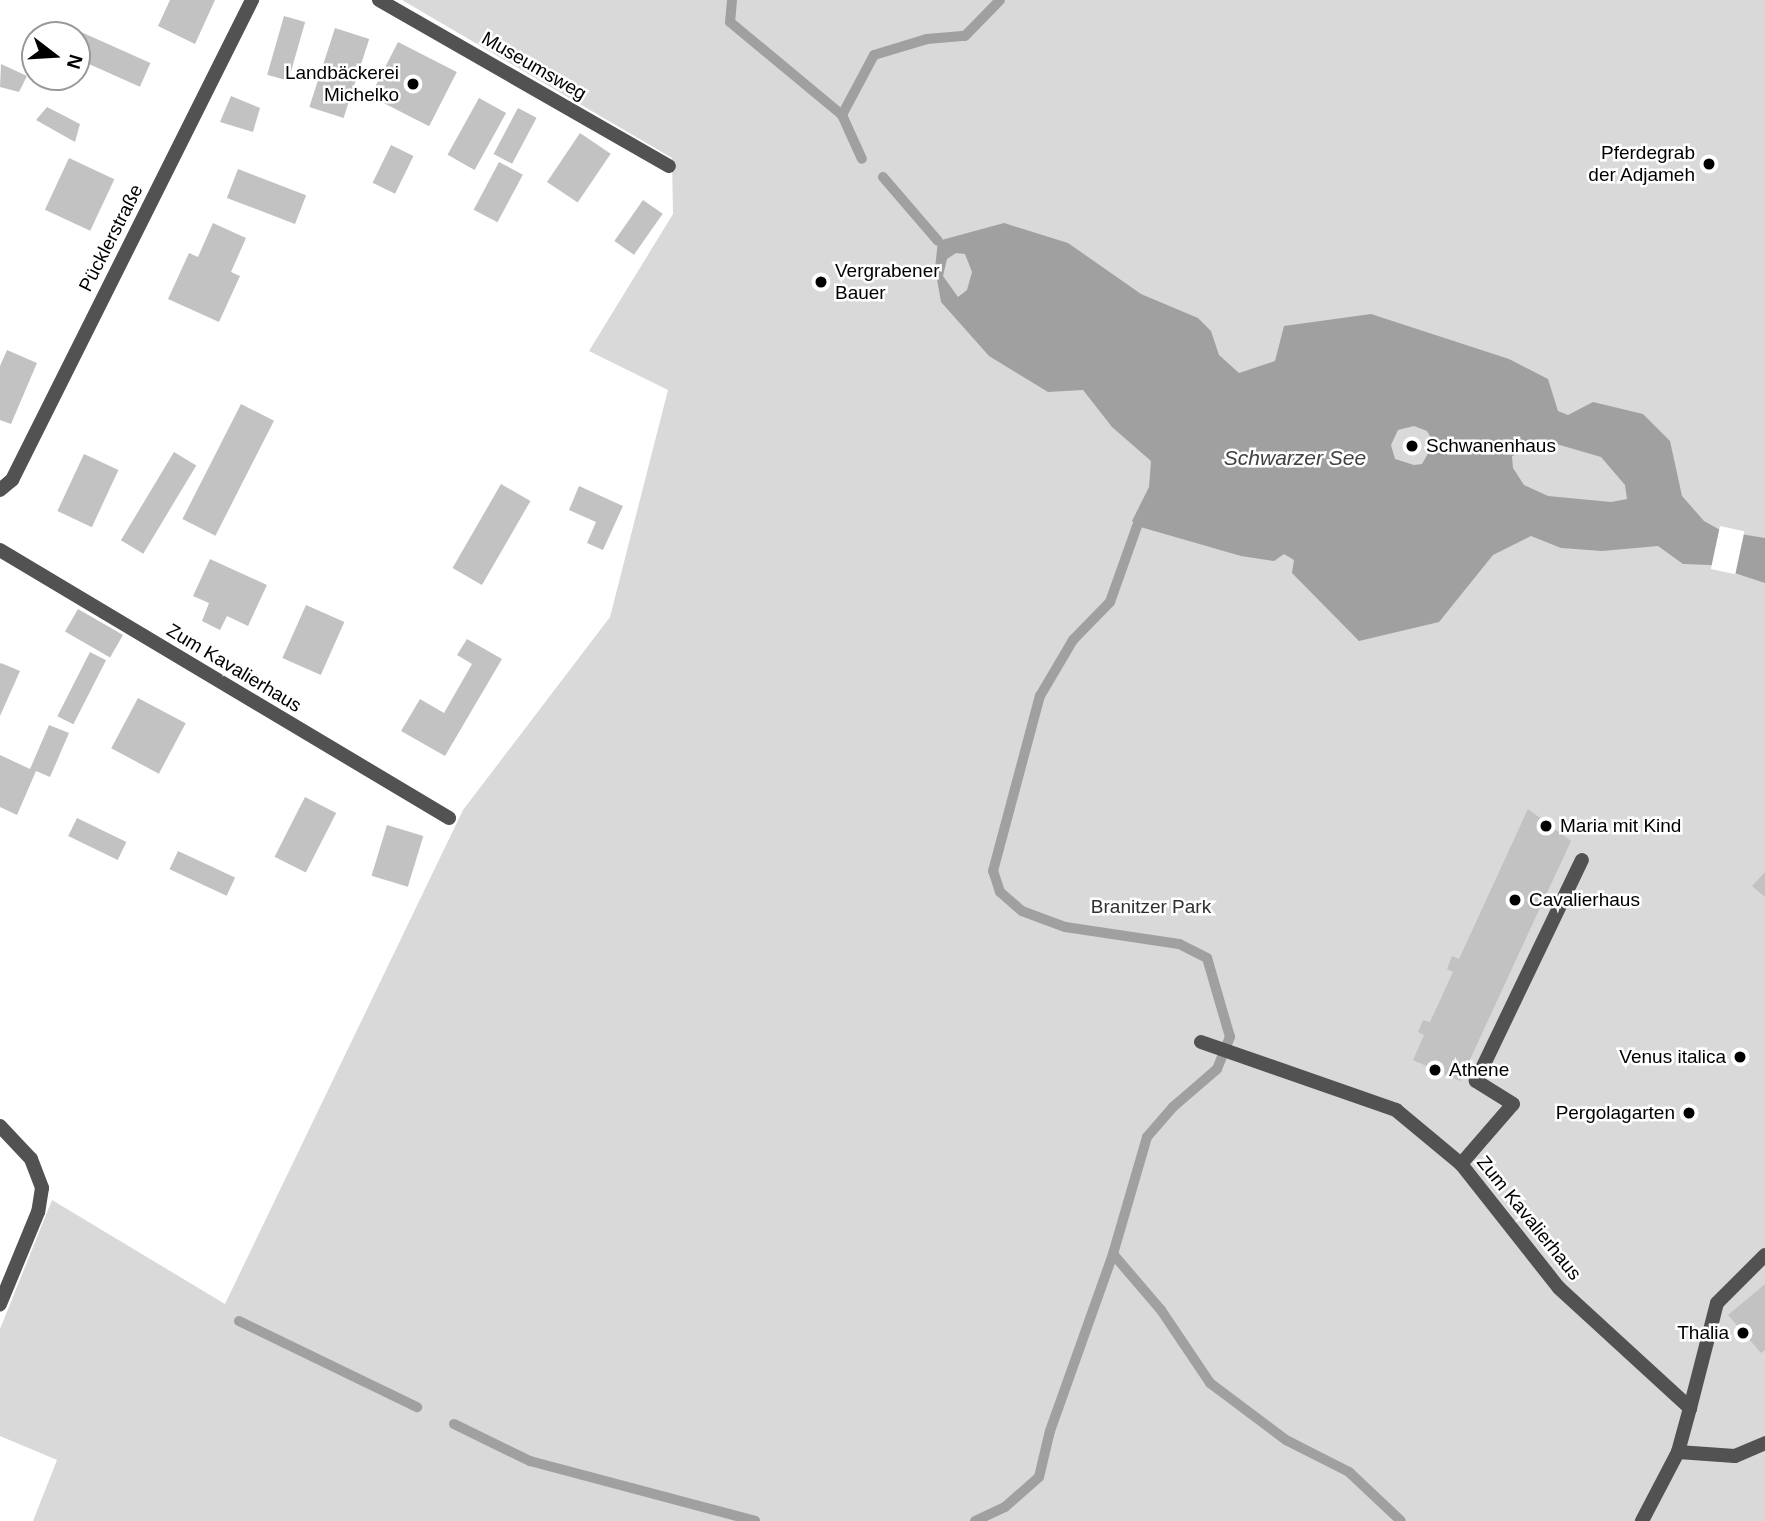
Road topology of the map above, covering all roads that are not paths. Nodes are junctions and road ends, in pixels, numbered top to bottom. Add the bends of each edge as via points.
1 (252, 0) edge
2 (379, 0) edge
3 (669, 166) dead end
4 (0, 490) edge
5 (0, 550) edge
6 (449, 818) dead end
7 (1582, 860) dead end
8 (1201, 1042) dead end
9 (0, 1126) edge
10 (1461, 1164) junction
11 (1765, 1255) edge
12 (0, 1304) edge
13 (1689, 1408) junction
14 (1765, 1443) edge
15 (1678, 1452) junction
16 (1642, 1521) edge

1 - 4 street, Pücklerstraße via 12,480
2 - 3 street, Museumsweg
5 - 6 street, Zum Kavalierhaus
7 - 10 street via 1476,1081 1513,1104
8 - 10 street, Zum Kavalierhaus via 1396,1110
9 - 12 street via 31,1159 42,1188 38,1212
10 - 13 street, Zum Kavalierhaus via 1559,1288
11 - 13 street via 1717,1303
13 - 15 street
14 - 15 street via 1735,1457
15 - 16 street

